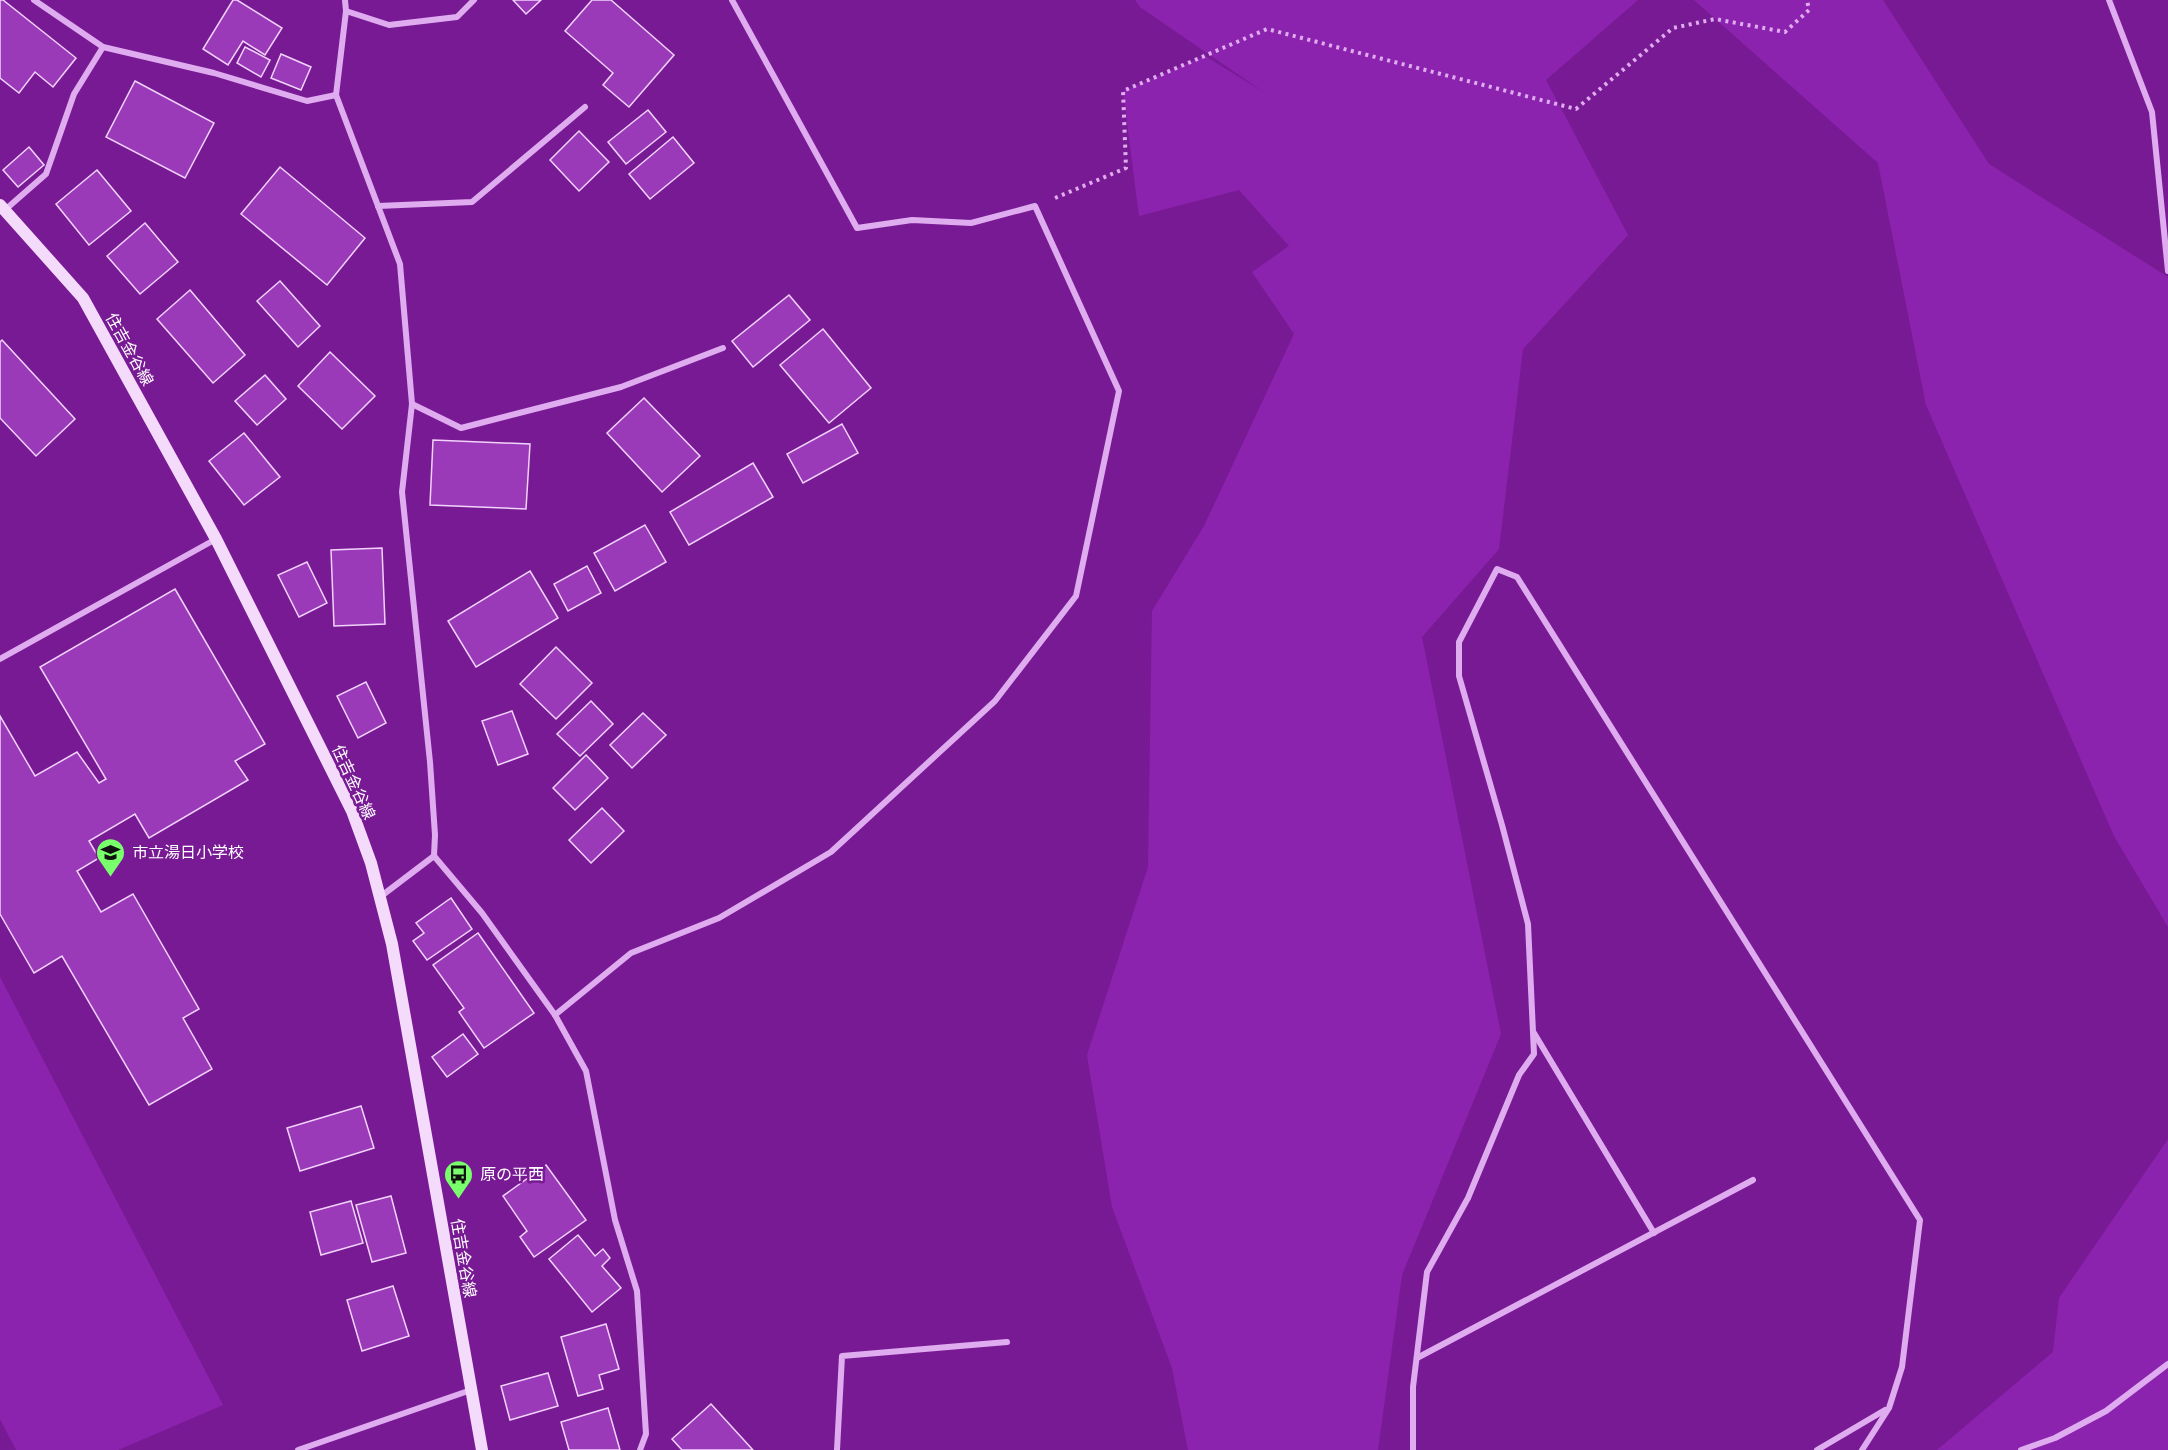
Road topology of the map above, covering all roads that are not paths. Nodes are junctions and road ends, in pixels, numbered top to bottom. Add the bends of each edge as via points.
1 (34, 0) edge
2 (345, 0) edge
3 (474, 0) edge
4 (732, 0) edge
5 (2109, 0) edge
6 (346, 11) junction
7 (103, 47) junction
8 (336, 95) junction
9 (585, 107) dead end
10 (378, 206) junction
11 (3, 207) edge
12 (2168, 271) edge
13 (723, 348) dead end
14 (412, 404) junction
15 (216, 539) junction
16 (0, 659) edge
17 (434, 856) junction
18 (380, 897) junction
19 (555, 1014) junction
20 (1534, 1033) junction
21 (1752, 1180) dead end
22 (1654, 1233) junction
23 (1007, 1342) dead end
24 (1417, 1358) junction
25 (2168, 1364) edge
26 (471, 1390) junction
27 (1888, 1408) junction
28 (298, 1450) edge
29 (482, 1450) edge
30 (640, 1450) edge
31 (837, 1450) edge
32 (1413, 1450) edge
33 (1817, 1450) edge
34 (1862, 1450) edge
35 (2021, 1450) edge

1 - 7 street
2 - 6 street
3 - 6 street via 457,17 389,25
4 - 19 street via 858,228 912,220 971,223 1035,206 1119,391 1076,596 995,701 831,852 720,918 631,953
5 - 12 street via 2152,112
6 - 8 street
7 - 8 street via 214,72 306,101
7 - 11 street via 75,94 46,174
8 - 10 street
9 - 10 street via 471,202
10 - 14 street via 400,264
11 - 15 main road, 住吉金谷線 via 83,298
13 - 14 street via 621,387 461,428
14 - 17 street via 402,492 430,762
15 - 16 street
15 - 18 main road, 住吉金谷線 via 351,811
17 - 18 street
17 - 19 street via 482,913
18 - 26 main road, 住吉金谷線 via 392,944
19 - 30 street via 586,1071 615,1220 637,1291 645,1434
20 - 22 street
20 - 24 street via 1534,1054 1519,1075 1468,1198 1427,1272
20 - 27 street via 1528,924 1459,676 1459,642 1497,569 1517,577 1920,1220 1902,1367
21 - 22 street
22 - 24 street
23 - 31 street via 842,1356
24 - 32 street
25 - 35 street via 2106,1411 2055,1438
26 - 28 street
26 - 29 main road, 住吉金谷線
27 - 33 street
27 - 34 street

